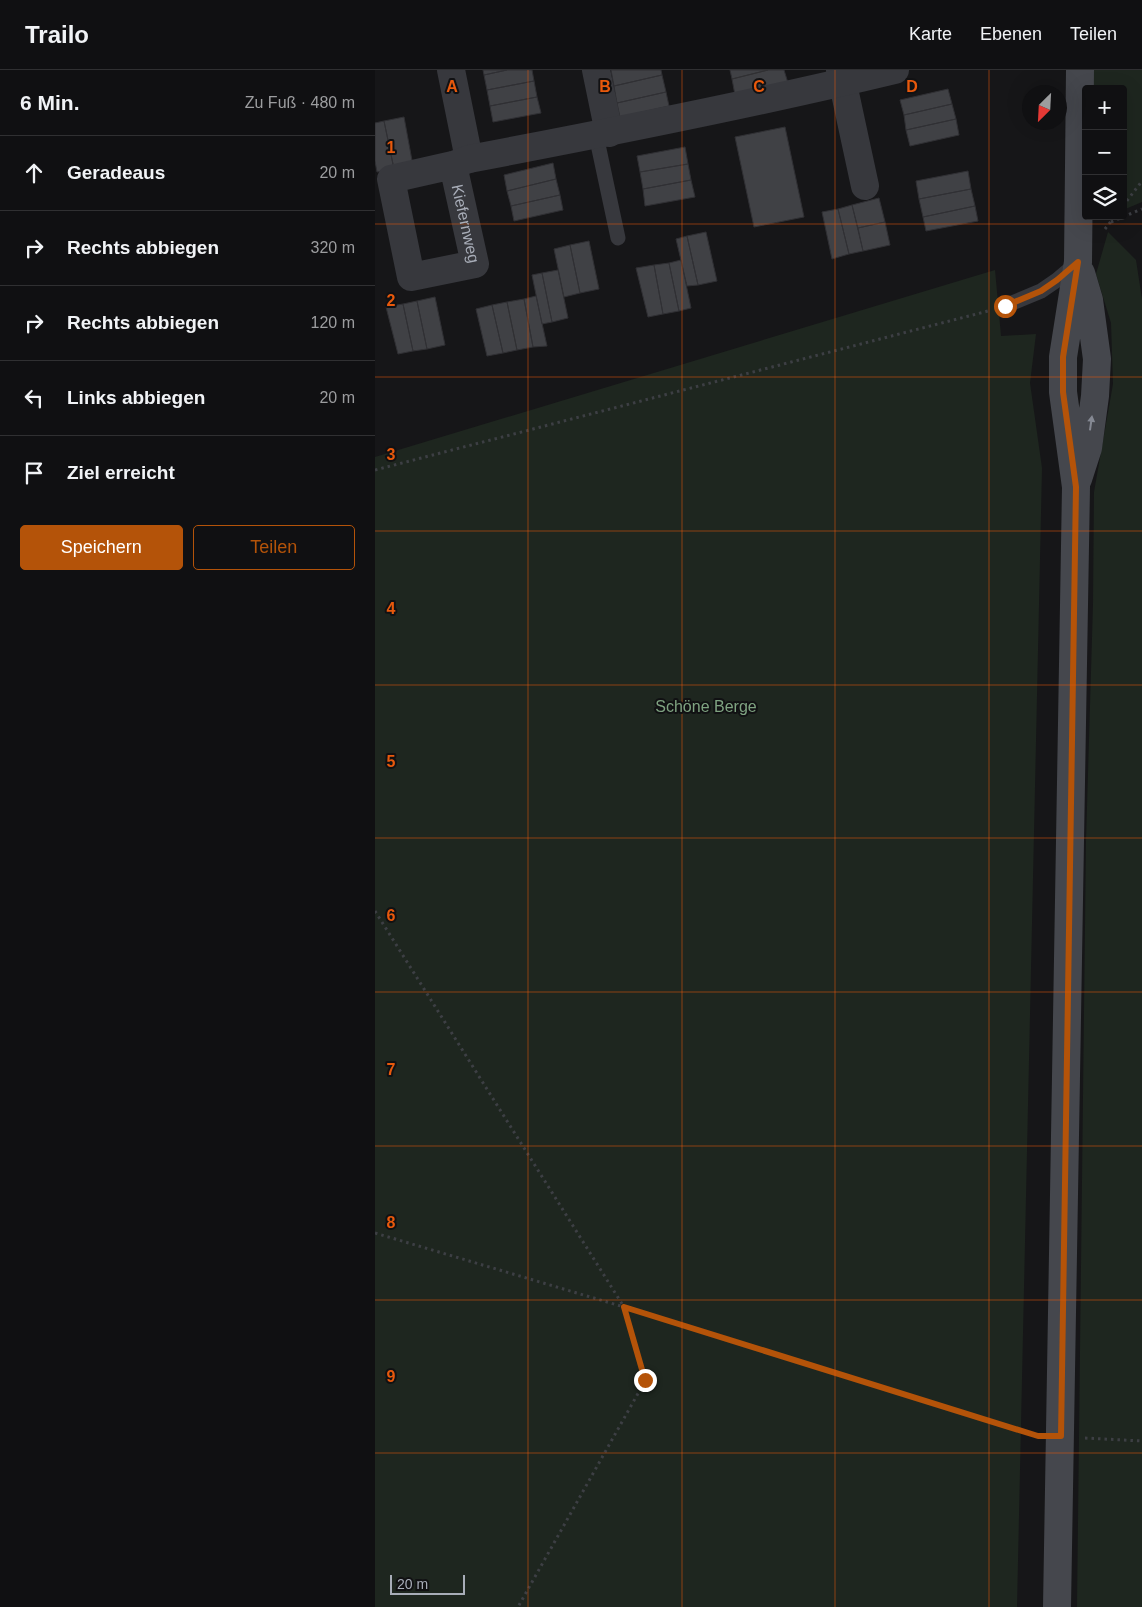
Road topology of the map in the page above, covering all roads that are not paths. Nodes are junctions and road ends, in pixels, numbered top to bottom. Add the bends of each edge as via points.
1 (451, 70) edge
2 (596, 70) edge
3 (895, 70) edge
4 (1080, 70) edge
5 (842, 77) edge
6 (602, 134) junction
7 (865, 186) dead end
8 (618, 238) dead end
9 (1078, 262) junction
10 (1005, 306) road end
11 (1057, 1607) edge

1 - 6 street, Kiefernweg via 461,162
2 - 6 street
3 - 5 street, Kiefernweg
4 - 9 street
5 - 6 street, Kiefernweg
5 - 7 street
6 - 8 lane
9 - 10 lane via 1041,291
9 - 11 street via 1063,357 1063,392 1076,487

